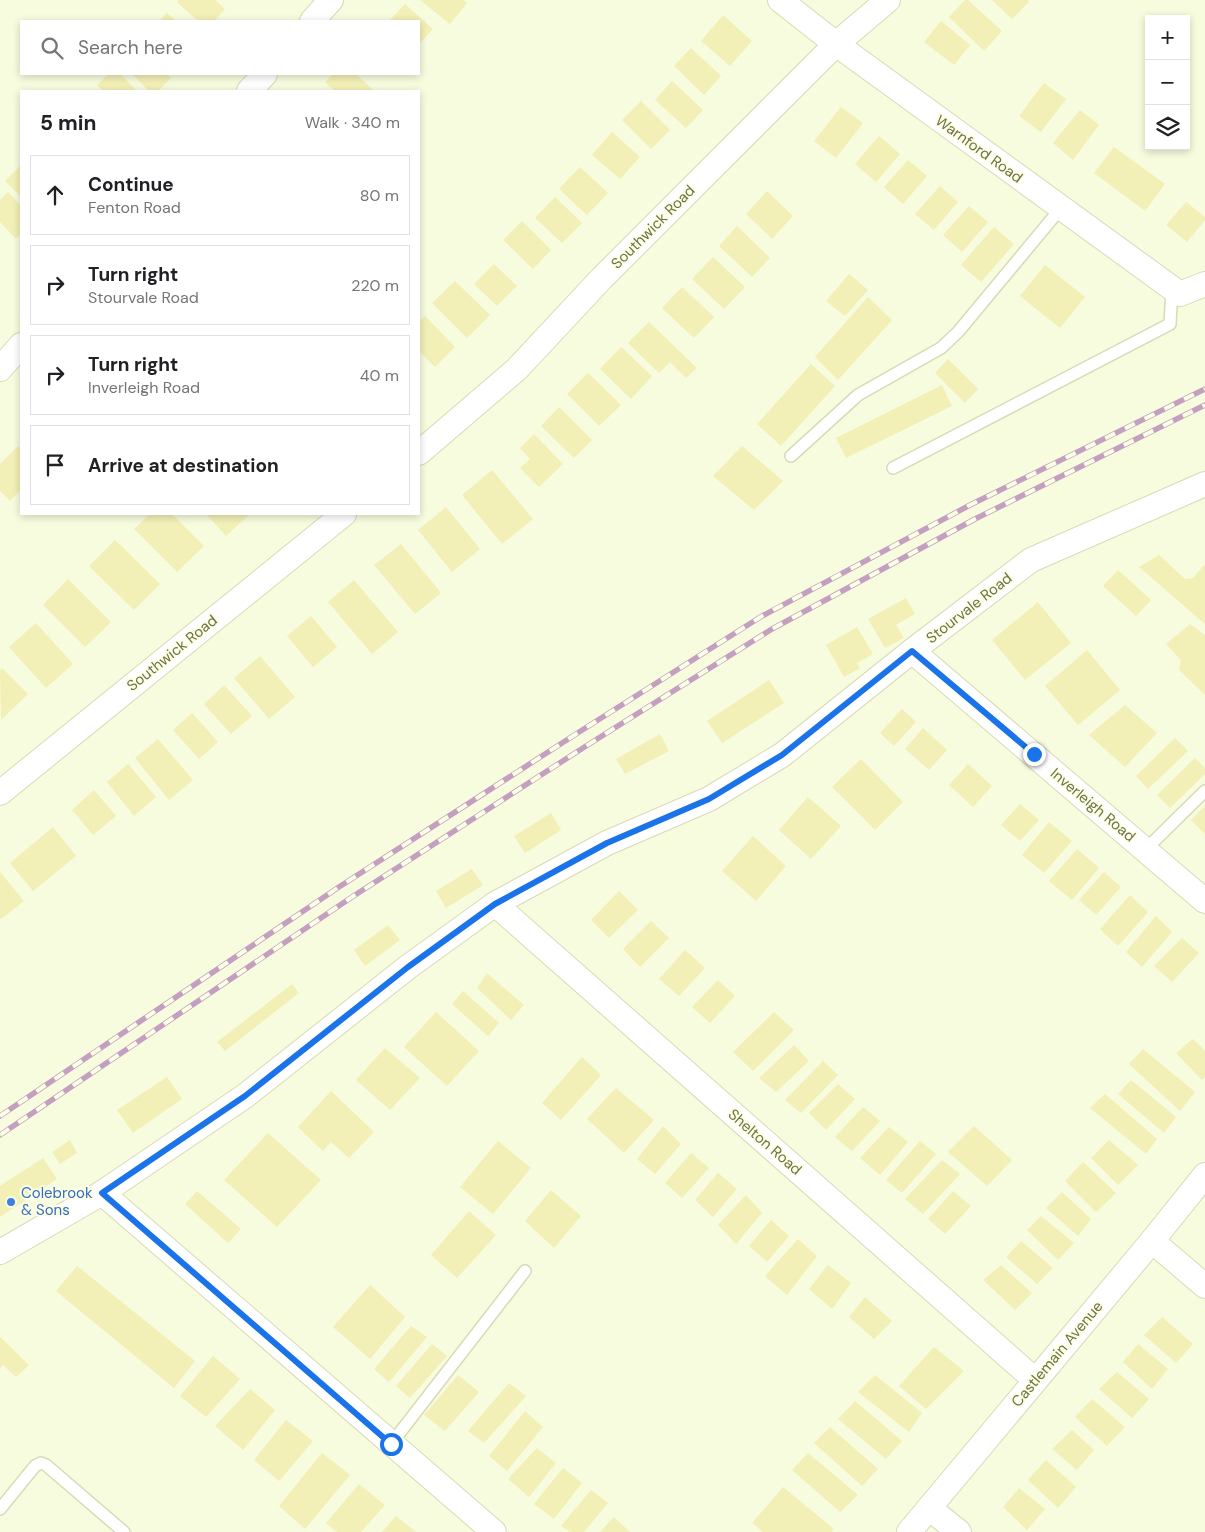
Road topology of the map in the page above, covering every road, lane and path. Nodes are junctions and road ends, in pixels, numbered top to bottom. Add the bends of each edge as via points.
1 (331, 0) edge
2 (780, 0) edge
3 (888, 0) edge
4 (313, 20) edge
5 (836, 44) junction
6 (264, 75) edge
7 (250, 90) edge
8 (1061, 208) junction
9 (1205, 284) edge
10 (1176, 291) junction
11 (20, 346) edge
12 (0, 369) edge
13 (420, 452) edge
14 (791, 456) dead end
15 (894, 468) dead end
16 (1205, 484) edge
17 (343, 515) edge
18 (912, 651) junction
19 (1205, 791) edge
20 (0, 793) edge
21 (1146, 849) junction
22 (1205, 901) edge
23 (495, 904) junction
24 (1205, 1175) edge
25 (102, 1193) junction
26 (1152, 1241) junction
27 (0, 1252) edge
28 (525, 1271) dead end
29 (1205, 1286) edge
30 (1035, 1380) junction
31 (391, 1444) junction
32 (929, 1508) junction
33 (0, 1509) edge
34 (124, 1532) edge
35 (494, 1532) edge
36 (909, 1532) edge
37 (959, 1532) edge

1 - 4 street
2 - 5 street, Warnford Road
3 - 5 street, Southwick Road
5 - 8 street, Warnford Road
5 - 13 street, Southwick Road via 601,279 517,368
6 - 7 street
8 - 10 street, Warnford Road
8 - 14 lane via 941,348 858,395
9 - 10 street
10 - 15 lane via 1170,324
11 - 12 street
16 - 18 street, Stourvale Road via 1030,560
17 - 20 street, Southwick Road
18 - 21 street, Inverleigh Road
18 - 23 street, Stourvale Road via 782,755 709,799 607,843
19 - 21 lane
21 - 22 street, Inverleigh Road
23 - 25 street, Stourvale Road via 408,967 245,1096
23 - 30 street, Shelton Road
24 - 26 street, Castlemain Avenue
25 - 27 street, Stourvale Road
25 - 31 street
26 - 29 street
26 - 30 street, Castlemain Avenue
28 - 31 lane
30 - 32 street, Castlemain Avenue
31 - 35 street
32 - 36 street, Castlemain Avenue
32 - 37 street
33 - 34 lane via 41,1463

